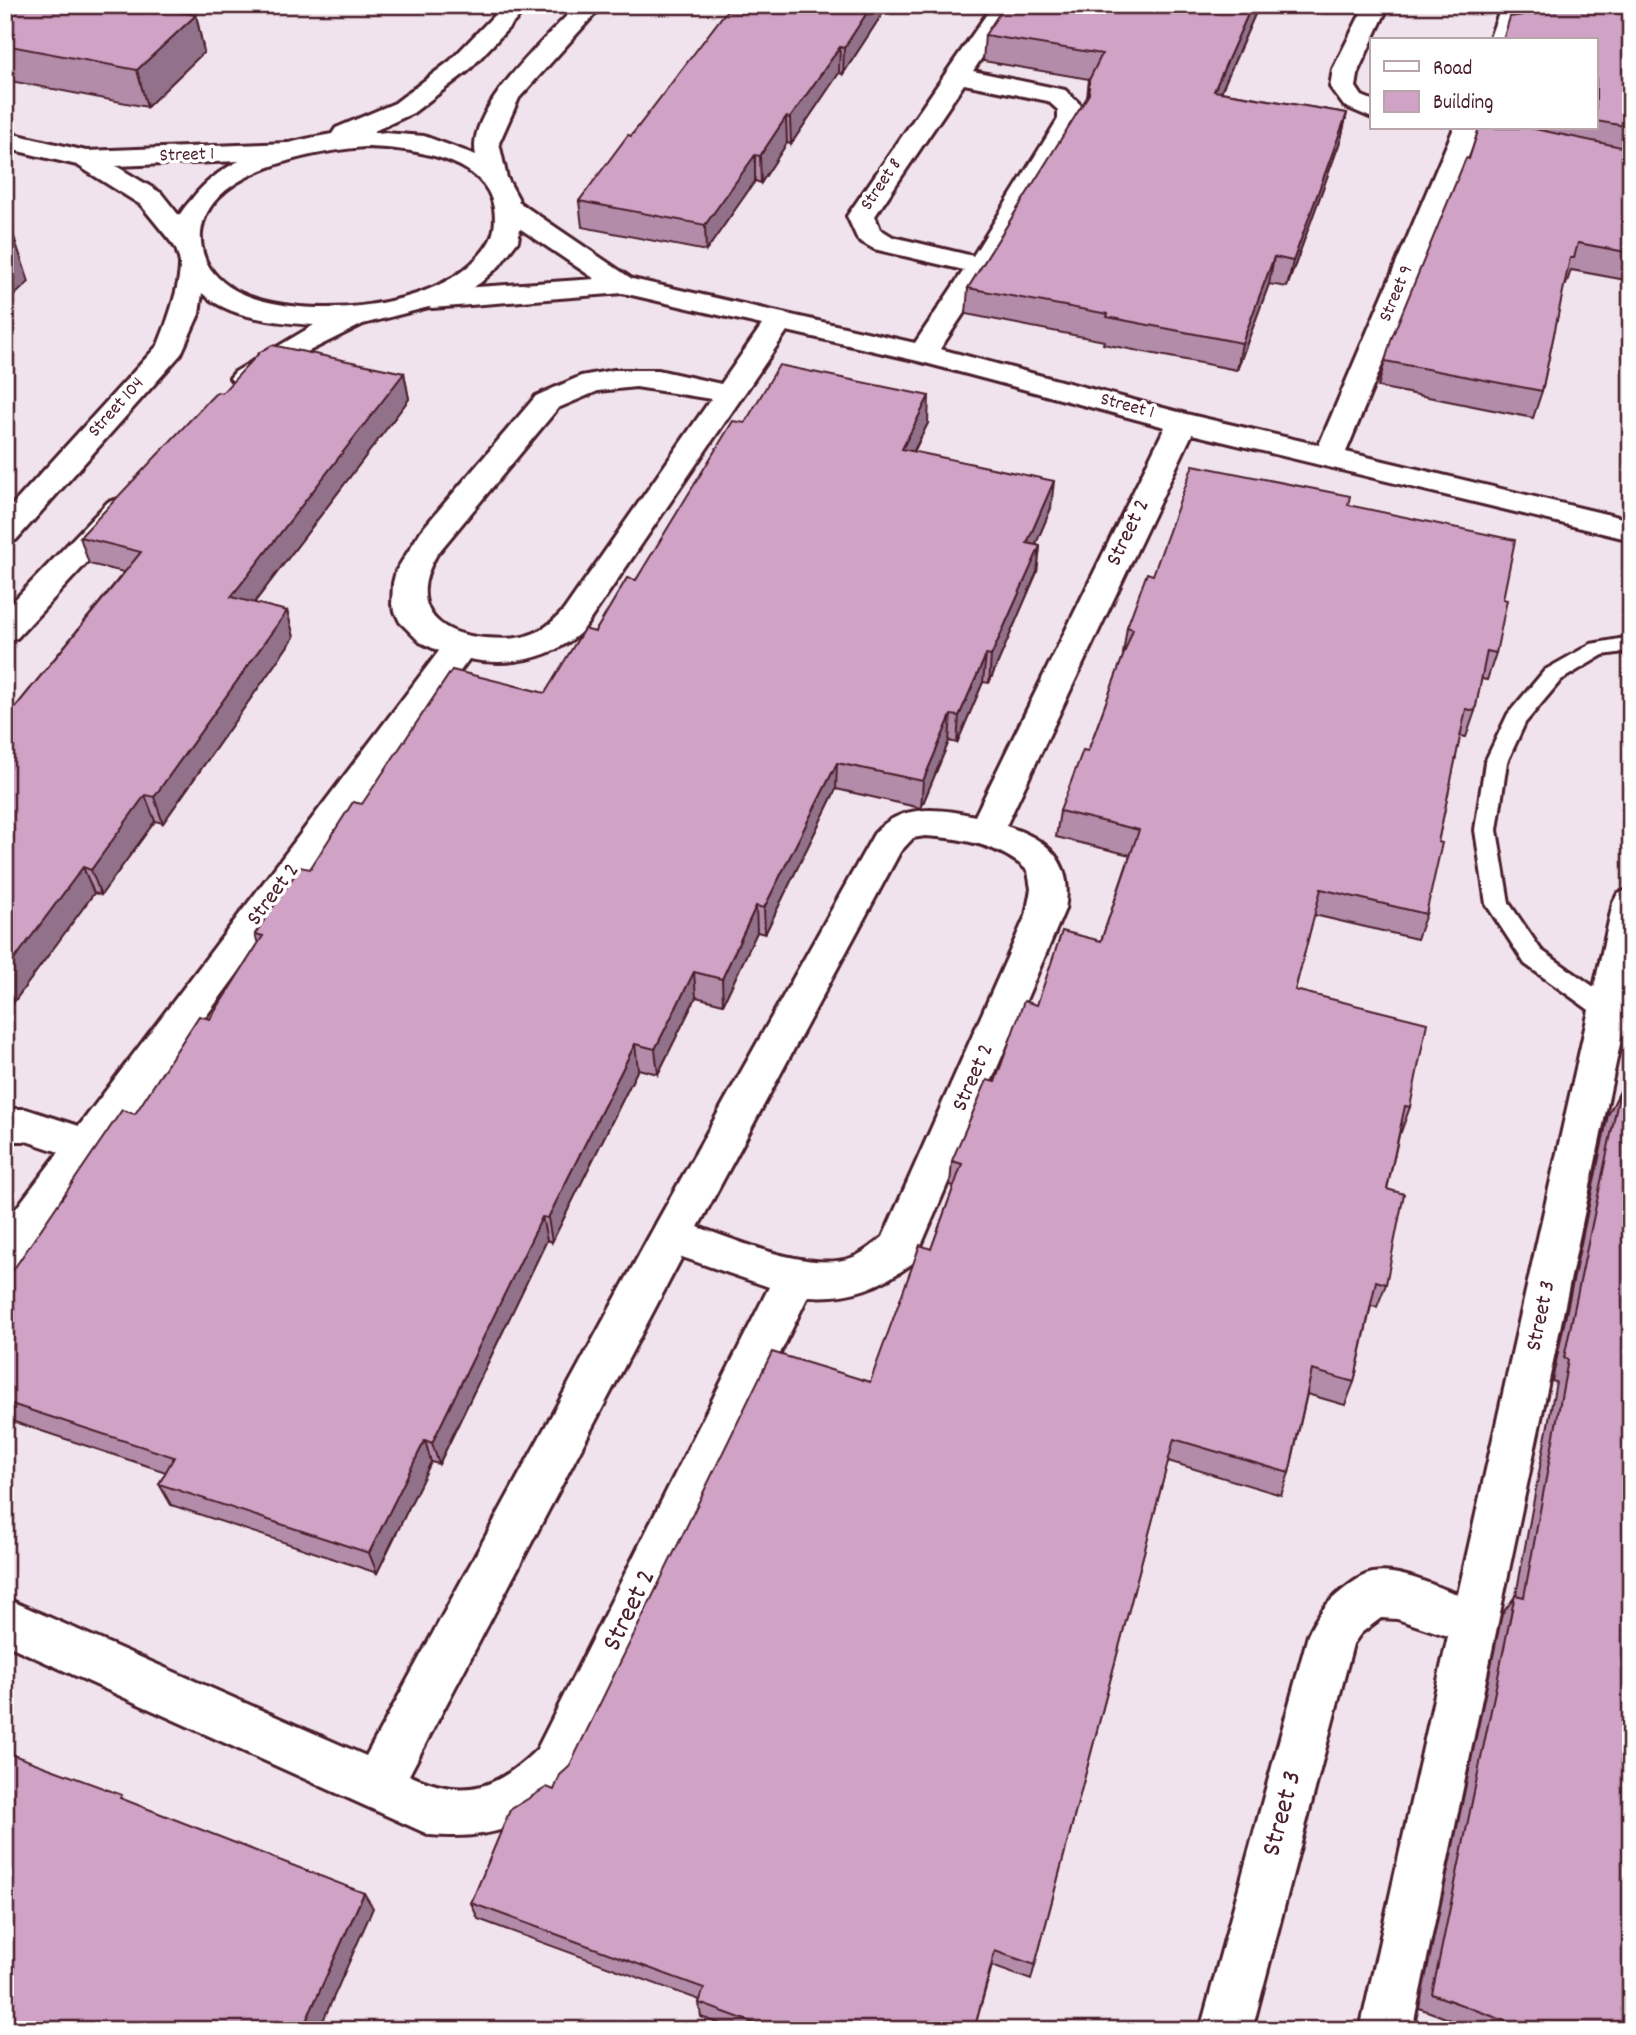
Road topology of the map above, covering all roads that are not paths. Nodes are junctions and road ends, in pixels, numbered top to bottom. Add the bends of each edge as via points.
1 (518, 5) edge
2 (592, 5) edge
3 (1005, 5) edge
4 (1377, 5) edge
5 (1514, 5) edge
6 (1502, 38) edge
7 (957, 75) junction
8 (1370, 109) edge
9 (1468, 131) edge
10 (5, 140) edge
11 (327, 142) junction
12 (287, 151) junction
13 (86, 159) junction
14 (494, 178) junction
15 (510, 209) junction
16 (189, 253) junction
17 (981, 266) junction
18 (623, 285) junction
19 (432, 299) junction
20 (358, 317) junction
21 (779, 321) junction
22 (923, 353) junction
23 (727, 394) junction
24 (225, 396) edge
25 (1182, 422) junction
26 (1329, 457) junction
27 (139, 488) edge
28 (1631, 530) edge
29 (5, 533) edge
30 (5, 631) edge
31 (1631, 644) edge
32 (461, 646) junction
33 (985, 833) junction
34 (1631, 903) edge
35 (1620, 1014) edge
36 (5, 1125) edge
37 (88, 1145) junction
38 (672, 1235) junction
39 (5, 1256) edge
40 (796, 1277) junction
41 (5, 1620) edge
42 (1475, 1622) junction
43 (377, 1785) junction
44 (1226, 2030) edge
45 (1386, 2030) edge

1 - 11 street via 459,66 404,108
2 - 14 street via 507,95 486,143
3 - 7 street, Street 8
4 - 8 street via 1346,69 1343,87 1353,101
5 - 6 street
7 - 17 street via 1056,95 1071,108 1070,119
7 - 17 street, Street 8 via 860,216 868,234 884,243
9 - 26 street, Street 9
10 - 13 street, Street 1
11 - 12 street
11 - 14 street via 424,144 463,158
12 - 13 street, Street 1
12 - 16 street, Street 104 via 247,167 212,190 192,216
13 - 16 street, Street 1 via 151,200
14 - 15 street
15 - 18 street, Street 1
15 - 19 street via 504,243 475,275
16 - 20 street, Street 1 via 211,286 239,302 282,315
16 - 29 street, Street 104 via 185,314 171,348
17 - 22 street
18 - 19 street, Street 1
18 - 21 street, Street 1
19 - 20 street
20 - 24 street via 290,347
21 - 22 street, Street 1
21 - 23 street
22 - 25 street, Street 1
23 - 32 street via 564,632 537,645 510,650
23 - 32 street via 669,379 632,377 569,388 547,401 424,550 409,582 407,606 415,622 435,637
25 - 26 street, Street 1
25 - 33 street, Street 2
26 - 28 street, Street 1
27 - 30 street
31 - 35 lane via 1598,649 1553,675 1516,719 1496,762 1486,830 1498,904 1533,957
32 - 37 street, Street 2
33 - 38 street, Street 2 via 940,822 913,824 897,830 887,842
33 - 40 street, Street 2 via 1023,847 1042,863 1051,889 1045,915 899,1249 850,1277
34 - 35 street, Street 3
35 - 42 street, Street 3
36 - 37 street via 26,1125
37 - 39 street, Street 2
38 - 40 street, Street 2
38 - 43 street, Street 2
40 - 43 street, Street 2 via 554,1766 530,1793 497,1808 464,1813 430,1810
41 - 43 street, Street 2
42 - 44 street, Street 3 via 1397,1597 1374,1595 1344,1617 1332,1635
42 - 45 street, Street 3

